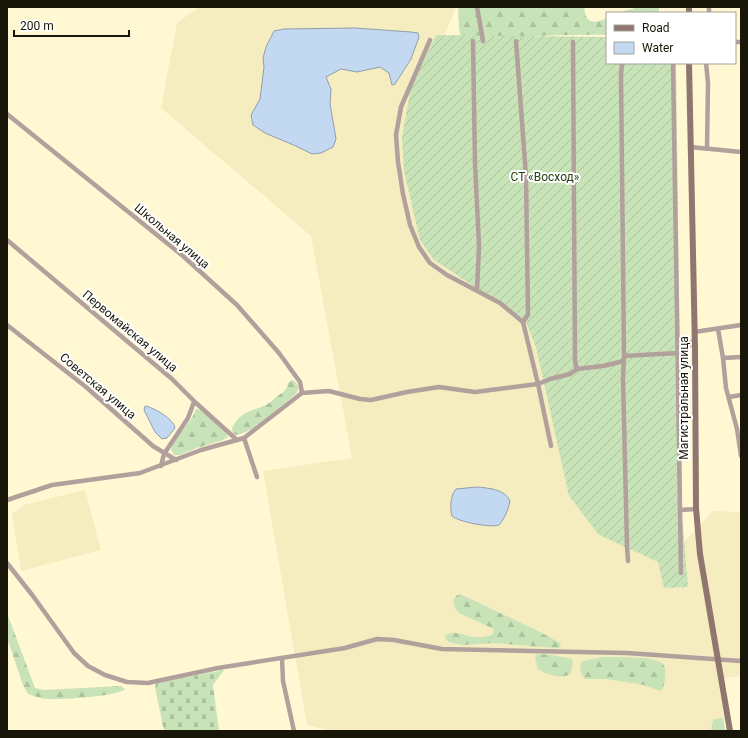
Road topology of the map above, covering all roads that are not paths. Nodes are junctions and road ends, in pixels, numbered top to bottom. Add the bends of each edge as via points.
1 (477, 7) edge
2 (430, 40) dead end
3 (473, 41) dead end
4 (482, 41) dead end
5 (516, 41) dead end
6 (573, 42) dead end
7 (622, 64) edge
8 (673, 64) edge
9 (689, 64) edge
10 (706, 64) edge
11 (7, 114) edge
12 (690, 147) junction
13 (708, 148) junction
14 (741, 152) edge
15 (7, 240) edge
16 (477, 290) junction
17 (523, 322) junction
18 (741, 325) edge
19 (7, 326) edge
20 (718, 329) junction
21 (694, 332) junction
22 (694, 340) junction
23 (678, 353) junction
24 (741, 357) edge
25 (624, 358) junction
26 (723, 358) junction
27 (577, 368) junction
28 (538, 384) junction
29 (302, 393) junction
30 (741, 395) edge
31 (729, 397) junction
32 (194, 402) junction
33 (739, 429) edge
34 (244, 438) junction
35 (237, 440) junction
36 (551, 446) dead end
37 (164, 454) junction
38 (741, 456) edge
39 (176, 460) junction
40 (161, 466) junction
41 (257, 477) dead end
42 (7, 493) edge
43 (9, 499) edge
44 (681, 510) junction
45 (696, 510) junction
46 (628, 561) dead end
47 (7, 563) edge
48 (681, 573) dead end
49 (282, 658) junction
50 (718, 660) junction
51 (741, 661) edge
52 (294, 731) edge
53 (730, 731) edge

1 - 4 street
2 - 16 street via 400,107 396,134 403,194 410,225 419,247 430,263
3 - 16 street via 479,246
5 - 17 street via 526,184 528,315
6 - 27 street
7 - 25 street
8 - 23 street
9 - 12 main road, Магистральная улица
10 - 13 street
11 - 29 street, Школьная улица via 183,256 237,305 279,353 300,382
12 - 13 street
12 - 21 main road, Магистральная улица
13 - 14 street
15 - 32 street, Первомайская улица via 172,378
16 - 17 street via 500,303
17 - 28 street
18 - 20 street
19 - 37 street, Советская улица
20 - 21 street
20 - 26 street
21 - 22 main road, Магистральная улица
22 - 23 street
22 - 45 main road, Магистральная улица
23 - 25 street
23 - 44 street
24 - 26 street
25 - 27 street via 603,366
25 - 46 street
26 - 31 street
27 - 28 street via 570,374
28 - 29 street via 475,392 431,388 371,400 329,391
28 - 36 street
29 - 34 street
30 - 31 street
31 - 33 street
32 - 35 street, Первомайская улица
32 - 37 street via 188,418
33 - 38 street
34 - 35 street
34 - 41 street
35 - 39 street
37 - 39 street, Советская улица
37 - 40 street
39 - 40 street
40 - 43 street via 140,473 52,485
42 - 43 street
44 - 45 street
44 - 48 street
45 - 50 main road, Магистральная улица via 700,554
47 - 49 street via 74,653 105,675 127,682 148,683
49 - 50 street via 355,646 377,639 442,648 627,653
49 - 52 street
50 - 51 street
50 - 53 main road, Магистральная улица

